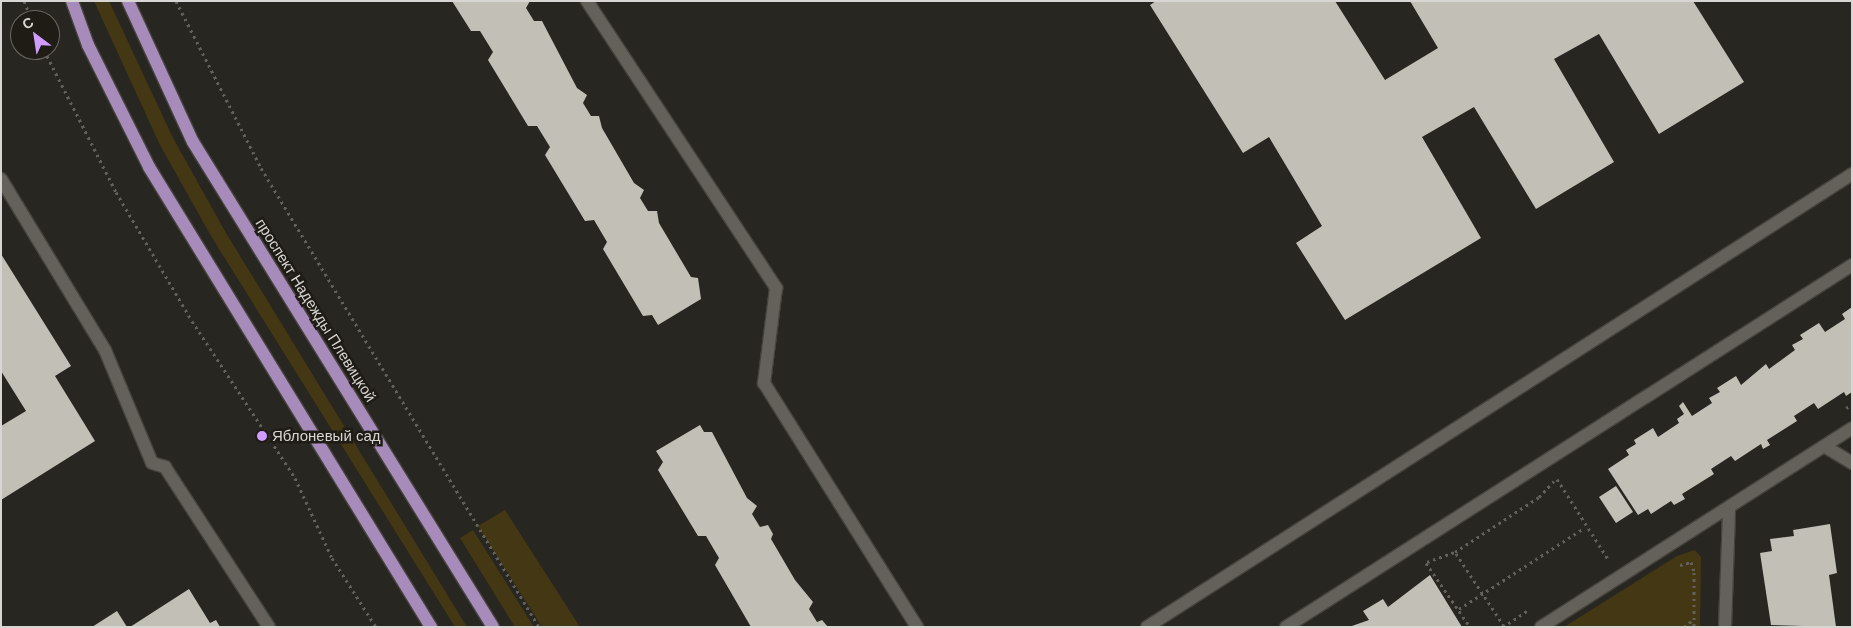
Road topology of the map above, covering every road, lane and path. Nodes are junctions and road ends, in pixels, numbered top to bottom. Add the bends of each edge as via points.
1 (72, 1) edge
2 (128, 1) edge
3 (176, 1) edge
4 (587, 1) edge
5 (49, 60) edge
6 (1852, 174) edge
7 (1, 179) edge
8 (1852, 265) edge
9 (1852, 405) edge
10 (1844, 410) dead end
11 (1852, 428) edge
12 (1824, 446) junction
13 (1852, 463) edge
14 (1562, 476) dead end
15 (1554, 481) junction
16 (1729, 511) junction
17 (1584, 528) junction
18 (1455, 552) junction
19 (1614, 555) dead end
20 (1427, 562) junction
21 (1419, 567) dead end
22 (1672, 569) dead end
23 (1483, 594) junction
24 (1460, 609) junction
25 (1694, 619) junction
26 (1504, 626) edge
27 (269, 627) edge
28 (376, 627) edge
29 (431, 627) edge
30 (493, 627) edge
31 (539, 627) edge
32 (917, 627) edge
33 (1147, 627) edge
34 (1286, 627) edge
35 (1470, 627) edge
36 (1541, 627) edge
37 (1684, 627) edge
38 (1694, 627) edge
39 (1725, 627) edge

1 - 29 main road via 88,45 149,167
2 - 30 main road, проспект Надежды Плевицкой via 193,142
3 - 31 path via 261,168
4 - 32 lane via 776,288 764,383
5 - 28 path via 116,192 192,321 286,462 332,558
6 - 33 lane
7 - 27 lane via 105,350 152,463 164,467
8 - 34 lane
9 - 10 path
11 - 12 lane
12 - 13 lane
12 - 16 lane
14 - 15 path
15 - 17 path
15 - 18 path via 1539,497
16 - 36 lane
16 - 39 lane
17 - 19 path via 1605,561
17 - 23 path
18 - 20 path
18 - 23 path
20 - 21 path
20 - 24 path
22 - 25 path via 1691,562
23 - 24 path
23 - 26 path
24 - 35 path
25 - 37 path
25 - 38 path

